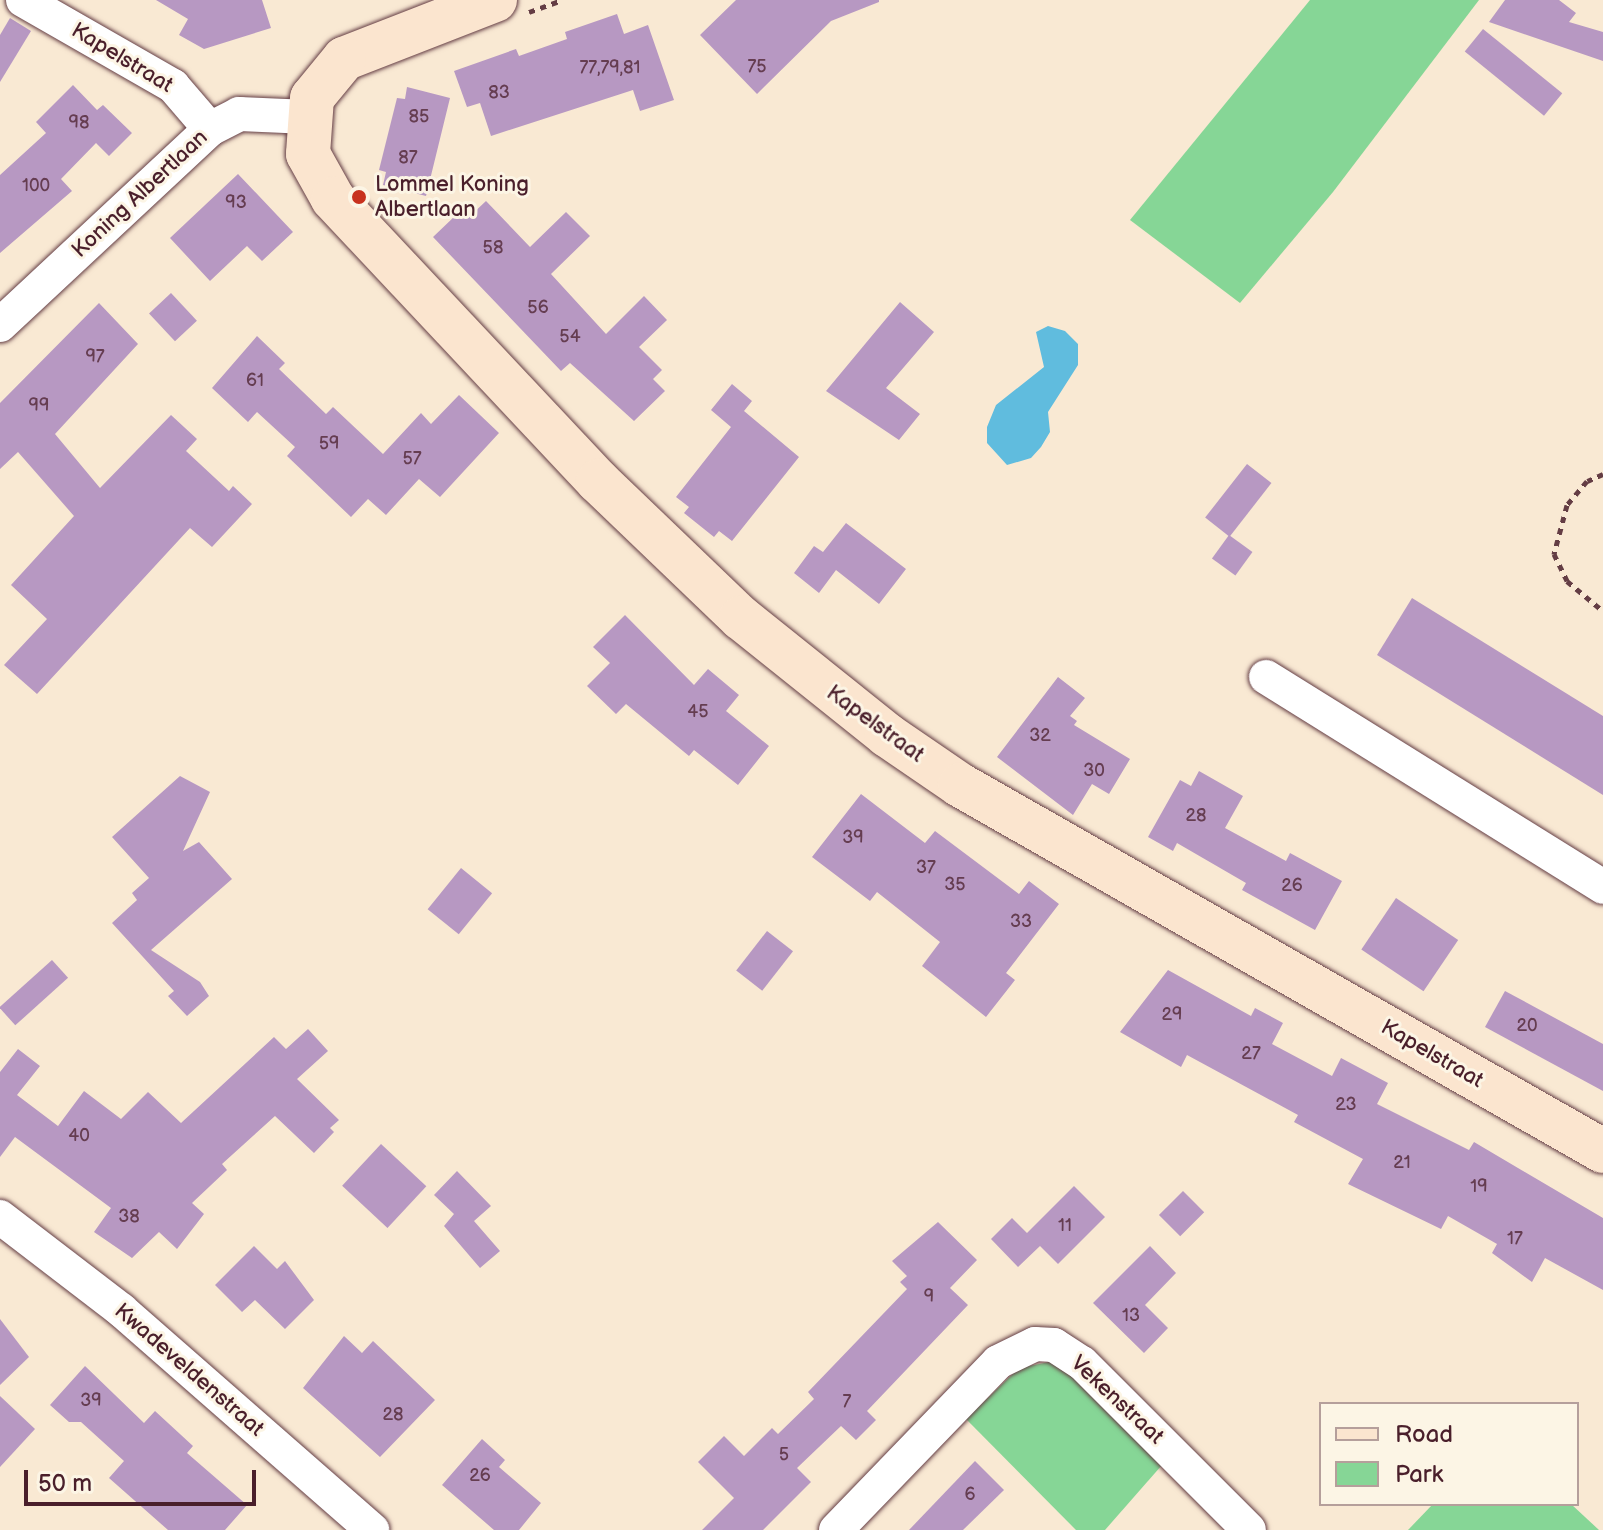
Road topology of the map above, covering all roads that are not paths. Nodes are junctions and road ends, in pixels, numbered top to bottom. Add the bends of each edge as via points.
1 (23, 0) edge
2 (505, 9) edge
3 (309, 117) junction
4 (210, 129) junction
5 (0, 325) edge
6 (1266, 677) dead end
7 (1603, 887) edge
8 (1603, 1151) edge
9 (0, 1217) edge
10 (372, 1530) edge
11 (836, 1530) edge
12 (1249, 1530) edge

1 - 4 street, Kapelstraat via 173,86
2 - 3 main road via 355,51 324,78
3 - 4 street, Koning Albertlaan via 239,114
3 - 8 main road, Kapelstraat via 313,168 343,210 598,481 691,573 810,677 911,752 1025,825
4 - 5 street, Koning Albertlaan
6 - 7 street
9 - 10 street, Kwadeveldenstraat via 121,1310
11 - 12 street, Vekenstraat via 998,1362 1035,1344 1054,1345 1082,1363

